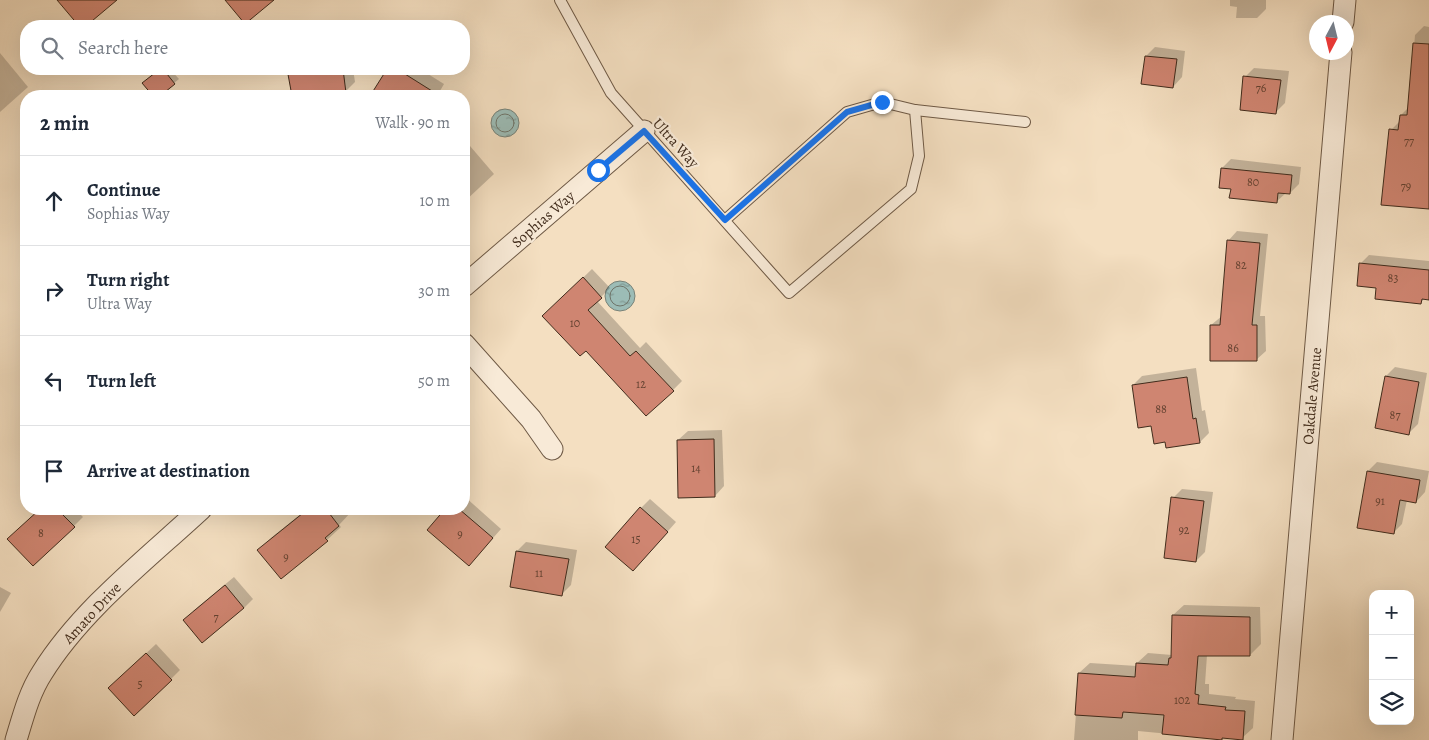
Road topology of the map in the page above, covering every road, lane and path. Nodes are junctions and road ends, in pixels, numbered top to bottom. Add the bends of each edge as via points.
1 (560, 0) edge
2 (1345, 0) edge
3 (1344, 15) edge
4 (1340, 60) edge
5 (915, 110) junction
6 (1026, 122) dead end
7 (644, 131) junction
8 (725, 220) junction
9 (470, 281) edge
10 (470, 351) edge
11 (552, 449) dead end
12 (195, 515) edge
13 (16, 740) edge
14 (1282, 740) edge

1 - 7 lane, Ultra Way via 611,92
2 - 3 street
4 - 14 street, Oakdale Avenue
5 - 6 lane
5 - 8 lane via 882,102 847,112
5 - 8 lane, Ultra Way via 919,156 911,188 789,293
7 - 8 lane, Ultra Way
7 - 9 street, Sophias Way
10 - 11 street via 531,419
12 - 13 street, Amato Drive via 74,628 42,673 25,707

